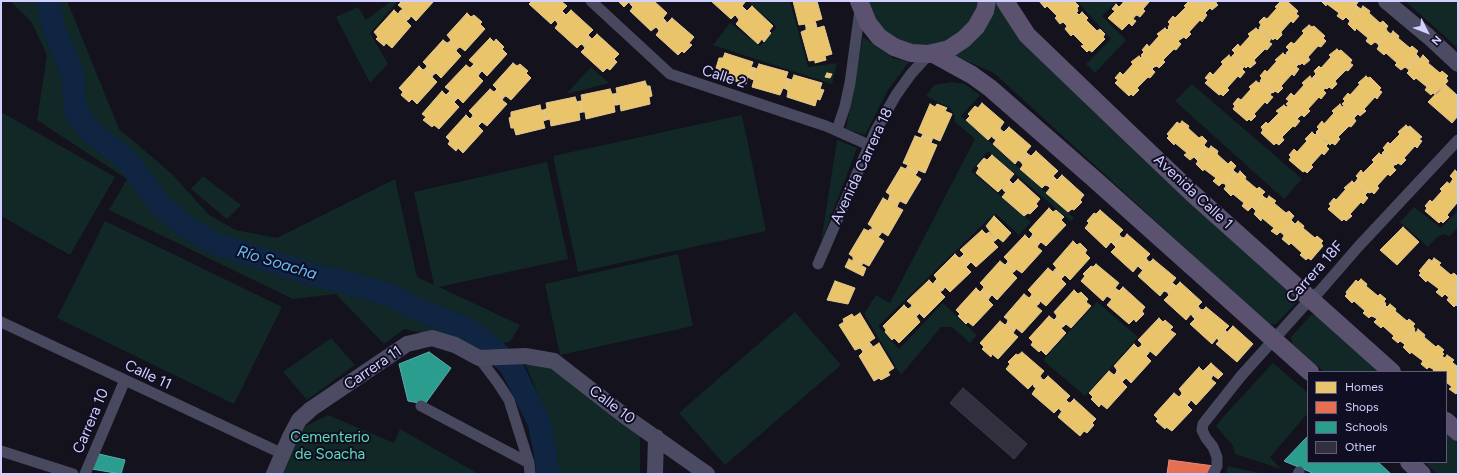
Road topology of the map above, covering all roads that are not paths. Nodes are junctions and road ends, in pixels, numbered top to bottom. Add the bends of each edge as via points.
1 (591, 1) edge
2 (987, 1) edge
3 (1005, 1) edge
4 (1386, 1) edge
5 (860, 3) edge
6 (930, 54) junction
7 (1458, 64) edge
8 (836, 130) junction
9 (1458, 140) edge
10 (869, 145) junction
11 (818, 264) dead end
12 (1311, 298) junction
13 (1, 322) edge
14 (1275, 339) junction
15 (484, 358) junction
16 (1309, 371) edge
17 (1391, 371) edge
18 (125, 380) junction
19 (421, 406) dead end
20 (1447, 422) edge
21 (1458, 432) edge
22 (656, 437) junction
23 (1, 451) edge
24 (283, 454) junction
25 (1410, 463) edge
26 (529, 468) edge
27 (74, 474) edge
28 (85, 474) edge
29 (274, 474) edge
30 (655, 474) edge
31 (707, 474) edge
32 (1213, 474) edge
33 (1422, 474) edge

1 - 8 street, Calle 2 via 670,74
2 - 6 main road via 985,11 976,27 964,40
3 - 12 main road, Avenida Calle 1 via 1027,35 1193,194
4 - 7 street
5 - 6 main road via 868,23 879,37 905,51
5 - 8 street via 846,106
6 - 10 street, Avenida Carrera 18 via 896,95
6 - 14 main road via 972,75 990,88
8 - 10 street, Calle 2
9 - 12 street, Carrera 18F
10 - 11 street, Avenida Carrera 18
12 - 14 street, Carrera 18F
12 - 17 main road, Avenida Calle 1
13 - 18 street, Calle 11
14 - 16 main road
14 - 32 street, Carrera 18F via 1241,376 1203,424 1202,430 1217,457 1217,466
15 - 22 street, Calle 10 via 525,356 554,361
15 - 24 street, Carrera 11 via 432,338 407,344 311,409 300,420
15 - 26 street via 509,400
18 - 24 street, Calle 11
18 - 28 street, Carrera 10
19 - 26 street
20 - 21 main road
22 - 30 street
22 - 31 street, Calle 10
23 - 27 street
24 - 29 street, Carrera 11
25 - 33 main road

